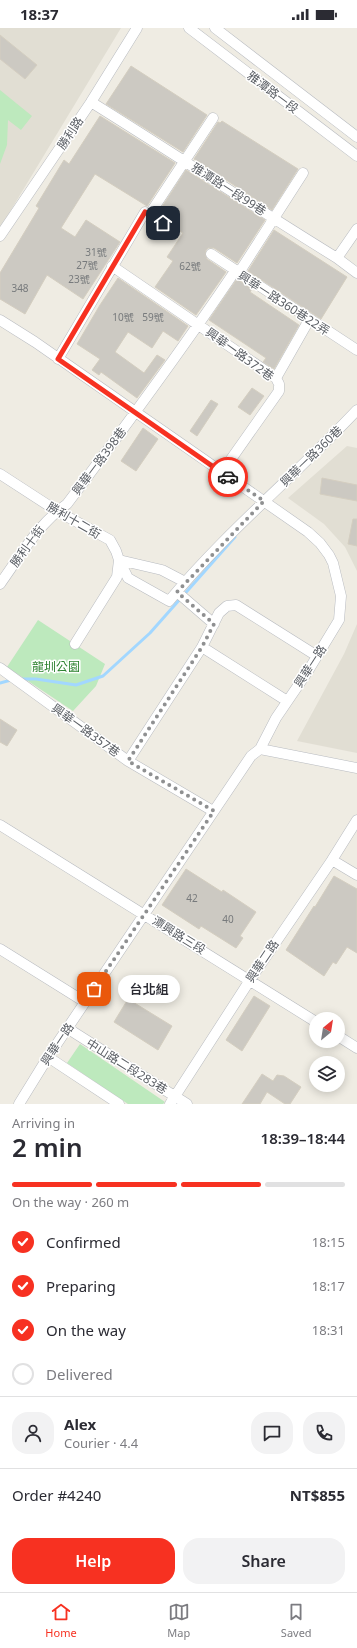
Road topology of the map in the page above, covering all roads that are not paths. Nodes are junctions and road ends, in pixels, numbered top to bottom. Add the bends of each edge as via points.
1 (137, 28) edge
2 (189, 28) edge
3 (216, 28) edge
4 (90, 102) junction
5 (213, 118) dead end
6 (357, 137) edge
7 (357, 156) edge
8 (185, 160) junction
9 (303, 173) dead end
10 (153, 209) dead end
11 (273, 218) junction
12 (163, 223) dead end
13 (357, 229) edge
14 (0, 236) edge
15 (211, 254) dead end
16 (337, 258) junction
17 (112, 266) junction
18 (239, 270) junction
19 (357, 273) edge
20 (0, 320) edge
21 (309, 320) junction
22 (199, 324) junction
23 (357, 350) edge
24 (58, 359) junction
25 (276, 378) junction
26 (357, 410) edge
27 (136, 413) junction
28 (222, 472) junction
29 (0, 474) edge
30 (264, 501) junction
31 (57, 510) junction
32 (119, 560) junction
33 (185, 582) junction
34 (0, 584) edge
35 (182, 596) junction
36 (169, 601) joint
37 (214, 624) junction
38 (75, 644) dead end
39 (202, 647) junction
40 (317, 656) junction
41 (0, 668) edge
42 (284, 699) dead end
43 (260, 749) junction
44 (128, 761) junction
45 (357, 768) edge
46 (214, 811) junction
47 (357, 820) edge
48 (0, 825) edge
49 (332, 860) junction
50 (357, 875) edge
51 (145, 914) junction
52 (0, 949) edge
53 (250, 980) junction
54 (85, 1002) junction
55 (309, 1018) edge
56 (67, 1028) junction
57 (345, 1040) edge
58 (357, 1048) edge
59 (48, 1057) junction
60 (172, 1100) edge
61 (19, 1104) edge
62 (119, 1104) edge
63 (187, 1104) edge

1 - 4 street, 勝利路
2 - 7 street, 雅潭路一段
3 - 6 street, 雅潭路一段
4 - 8 street, 雅潭路一段99巷
4 - 14 street, 勝利路
5 - 8 street
8 - 10 street
8 - 11 street, 雅潭路一段99巷
9 - 11 street, 興華一路398巷
11 - 16 street, 雅潭路一段99巷
11 - 18 street, 興華一路398巷
12 - 17 street via 145,212
13 - 16 street
15 - 18 street, 興華一路360巷22弄
16 - 19 street, 雅潭路一段99巷
17 - 22 street, 興華一路372巷
17 - 24 street
18 - 21 street, 興華一路360巷22弄
18 - 22 street, 興華一路398巷
20 - 24 street, 興華一路
21 - 23 street, 興華一路360巷22弄
21 - 25 street
22 - 25 street, 興華一路372巷
22 - 27 street, 興華一路398巷
24 - 27 street, 興華一路
25 - 28 street, 興華一路372巷 via 279,384 278,391
26 - 30 street, 興華一路360巷
27 - 28 street, 興華一路
27 - 31 street, 興華一路398巷 via 67,504
28 - 30 street, 興華一路
29 - 31 street, 勝利十二街
30 - 33 street, 興華一路360巷
30 - 40 street, 興華一路 via 308,532 329,554 333,563 341,596 339,620
31 - 32 street, 勝利十二街 via 110,540
31 - 34 street, 勝利十街 via 41,526
32 - 33 street via 162,570
32 - 36 street, 勝利十二街 via 128,578
32 - 38 street via 117,577
33 - 35 street, 興華一路360巷
35 - 36 street, 興華一路360巷
35 - 37 street
37 - 39 street
37 - 40 street via 227,606 236,605
39 - 42 street
39 - 44 street
40 - 43 street, 興華一路 via 276,718
41 - 44 street, 興華一路357巷
43 - 45 street
43 - 46 street, 興華一路 via 251,756
44 - 46 street, 興華一路357巷
46 - 51 street, 興華一路
47 - 49 street, 興華二路
48 - 51 street, 潭興路三段
49 - 50 street
49 - 53 street, 興華二路
51 - 53 street, 潭興路三段
51 - 54 street, 興華一路
52 - 54 street
53 - 55 street, 潭興路三段
53 - 60 street, 興華二路
54 - 56 street, 興華一路
56 - 59 street, 興華一路
56 - 60 street, 中山路二段283巷
57 - 58 street
59 - 61 street, 興華一路
59 - 62 street
60 - 63 street, 中山路二段283巷

